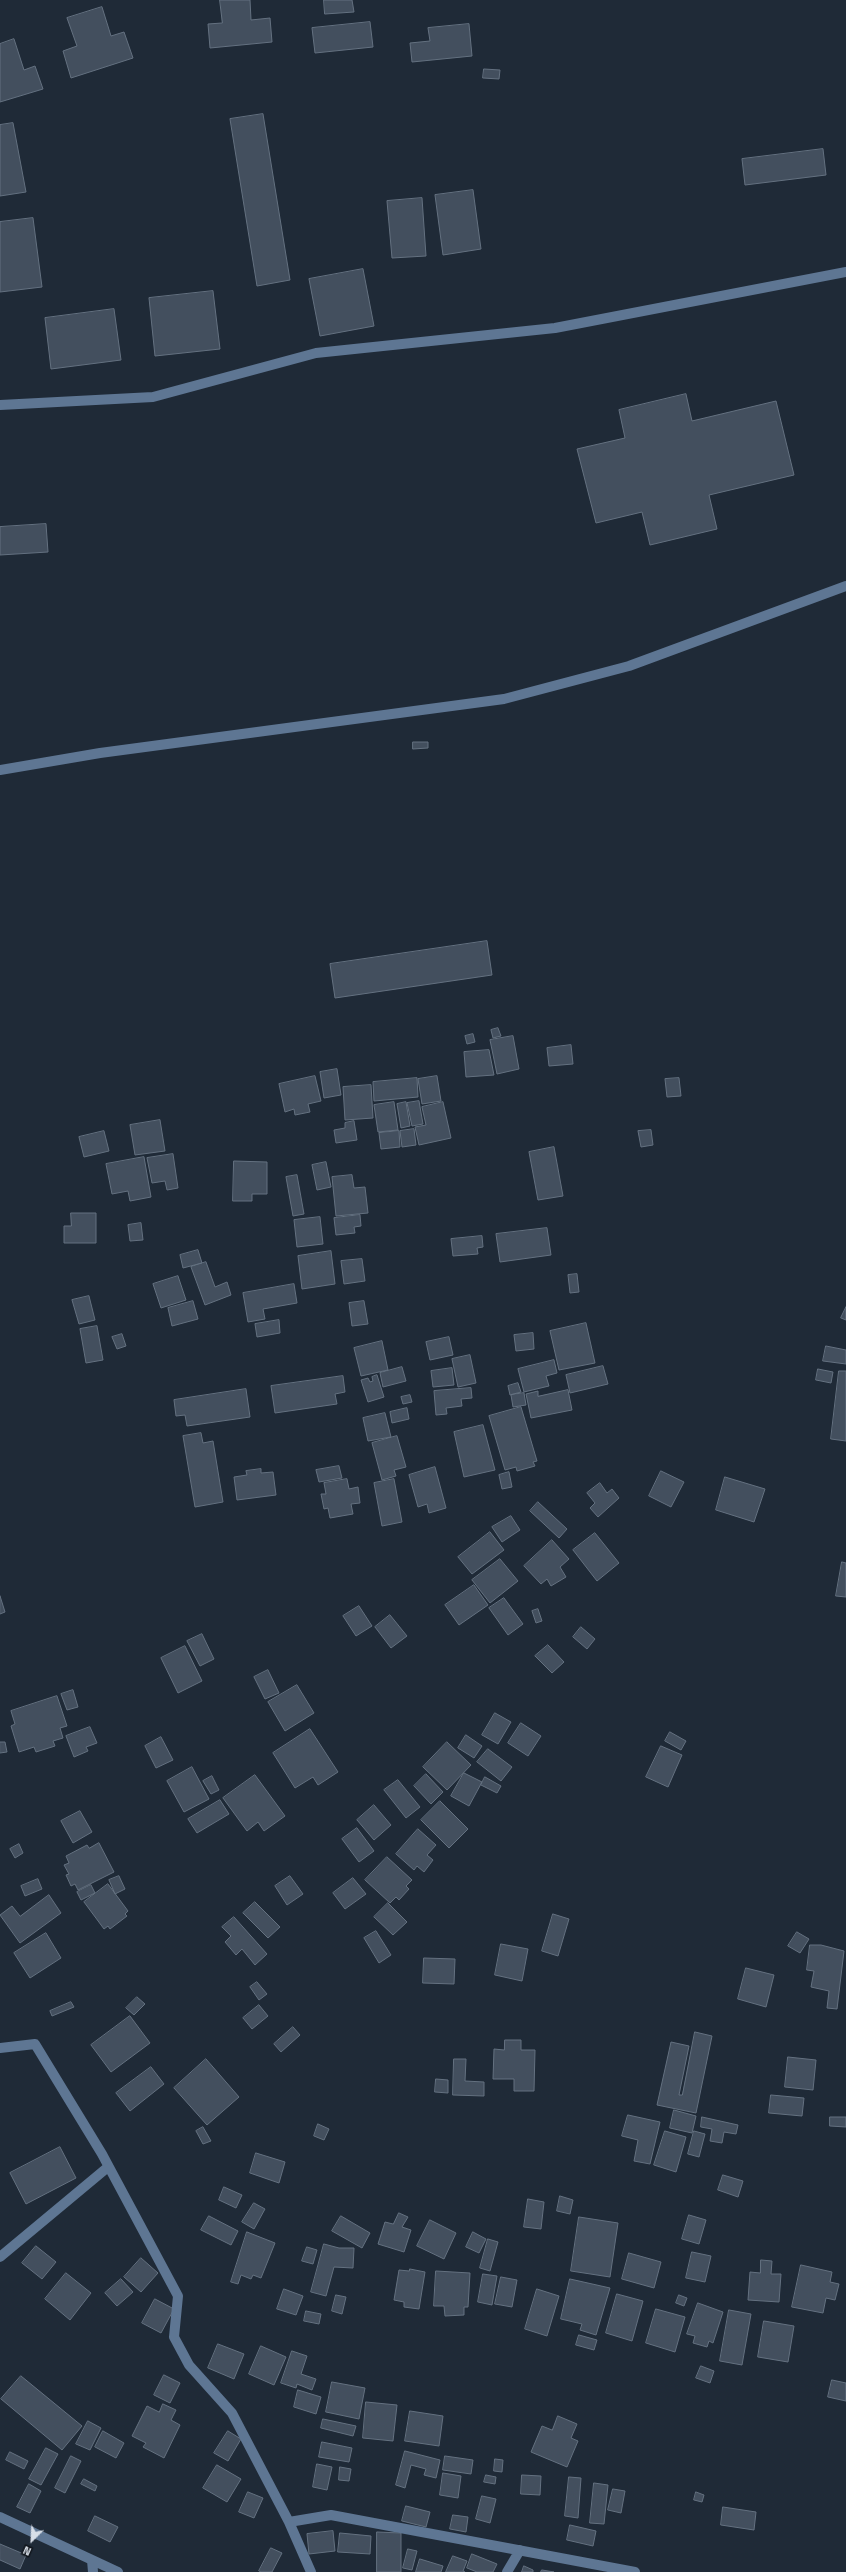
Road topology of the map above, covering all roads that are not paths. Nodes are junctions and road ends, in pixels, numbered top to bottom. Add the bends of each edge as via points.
1 (846, 272) edge
2 (0, 405) edge
3 (846, 586) edge
4 (0, 770) edge
5 (0, 2048) edge
6 (108, 2167) junction
7 (0, 2257) edge
8 (0, 2517) edge
9 (289, 2522) junction
10 (520, 2550) junction
11 (92, 2560) junction
12 (622, 2571) edge
13 (93, 2572) edge
14 (118, 2572) edge
15 (311, 2572) edge
16 (507, 2572) edge
17 (635, 2572) edge

1 - 2 street via 555,328 316,353 152,397
3 - 4 street via 629,666 504,699 100,753
5 - 6 street via 35,2044
6 - 7 street
6 - 9 street via 178,2296 174,2337 189,2365 232,2413
8 - 11 street
9 - 10 street via 332,2515
9 - 15 street
10 - 12 street
10 - 16 street
11 - 13 street
11 - 14 street
12 - 17 street

